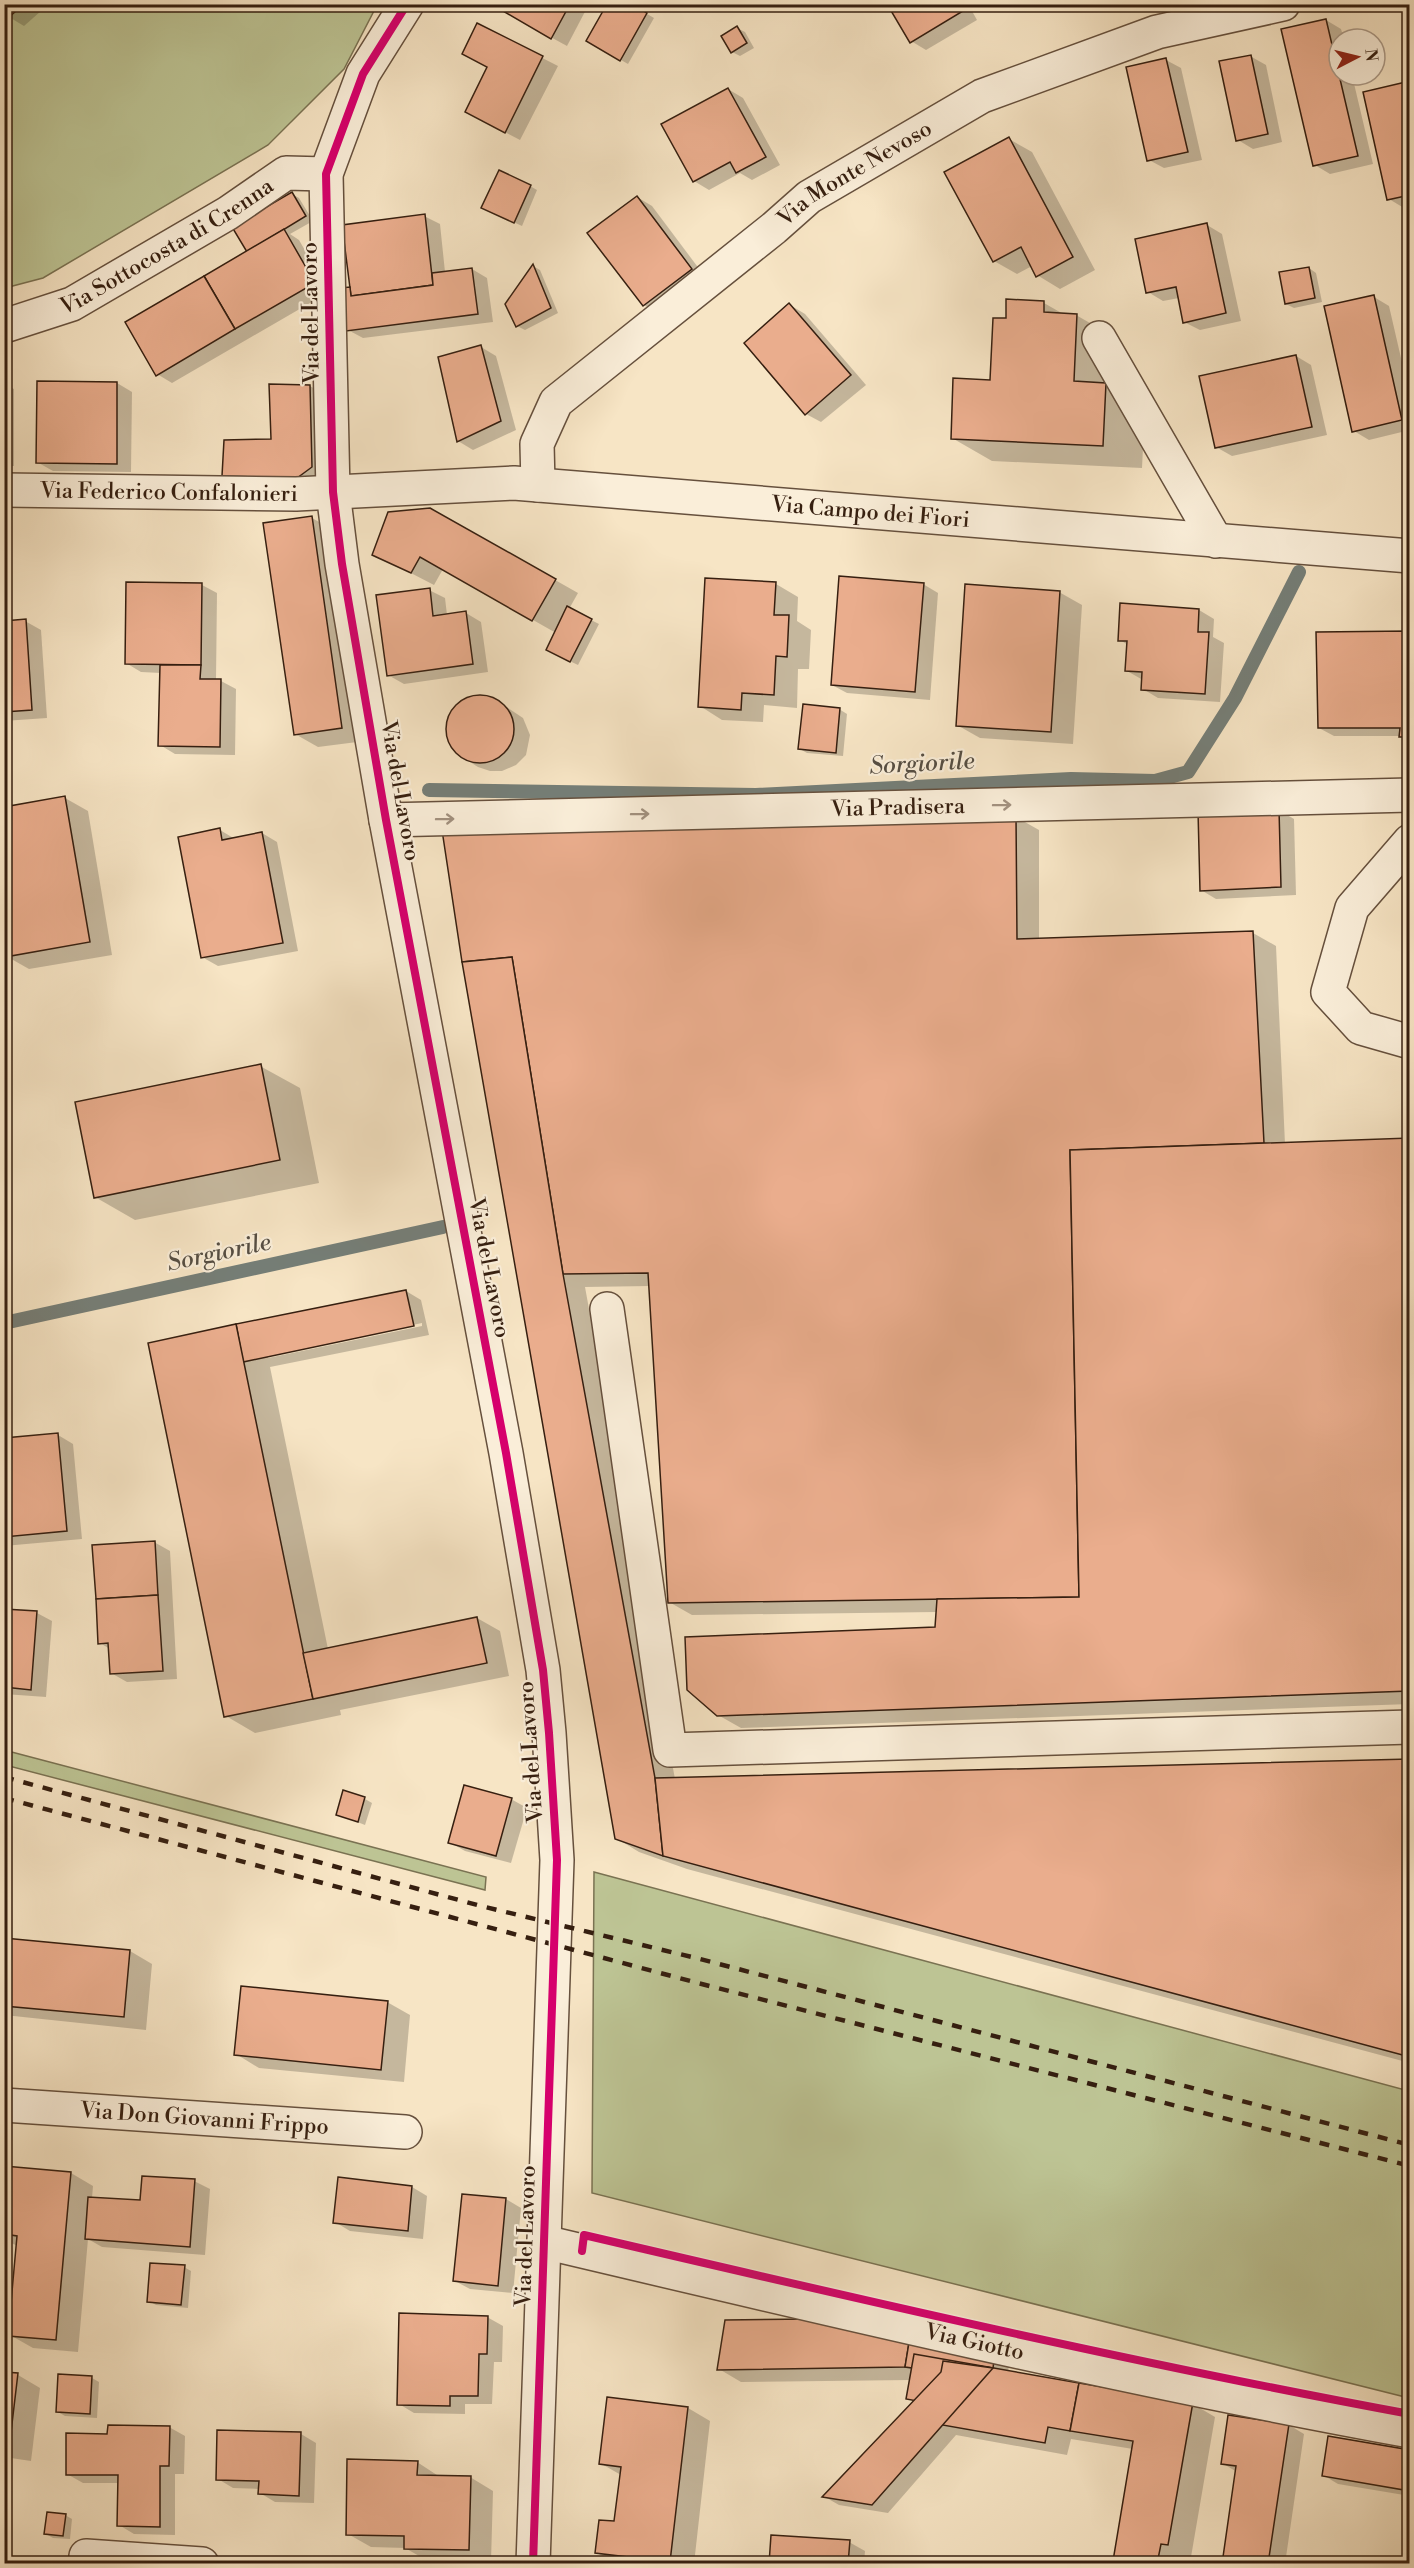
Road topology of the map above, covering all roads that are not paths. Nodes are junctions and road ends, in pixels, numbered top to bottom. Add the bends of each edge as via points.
1 (407, 4) edge
2 (1282, 4) edge
3 (326, 174) junction
4 (4, 326) edge
5 (1099, 338) dead end
6 (538, 485) junction
7 (4, 490) edge
8 (333, 492) junction
9 (1216, 541) junction
10 (1410, 556) edge
11 (1410, 795) edge
12 (386, 820) junction
13 (1410, 841) edge
14 (1410, 1042) edge
15 (607, 1309) dead end
16 (1410, 1727) edge
17 (4, 2105) edge
18 (405, 2132) dead end
19 (544, 2242) junction
20 (1410, 2431) edge
21 (86, 2556) dead end
22 (202, 2564) edge
23 (533, 2564) edge

1 - 3 street, Via del Lavoro via 363,74
2 - 6 street, Via Monte Nevoso via 1157,32 982,96 809,197 555,402 537,444
3 - 4 street, Via Sottocosta di Crenna via 286,173 228,213 72,304
3 - 8 street, Via del Lavoro
5 - 9 street
6 - 8 street, Via Campo dei Fiori
6 - 9 street, Via Campo dei Fiori
7 - 8 street, Via Federico Confalonieri
8 - 12 street, Via del Lavoro
9 - 10 street, Via Campo dei Fiori
12 -> 11 street, Via Pradisera
12 - 19 street, Via del Lavoro via 506,1453 544,1680 557,1860
13 - 14 street via 1352,908 1328,992 1361,1028
15 - 16 street via 670,1750
17 - 18 street, Via Don Giovanni Frippo
19 - 20 street, Via Giotto via 920,2330
19 - 23 street, Via del Lavoro
21 - 22 street

